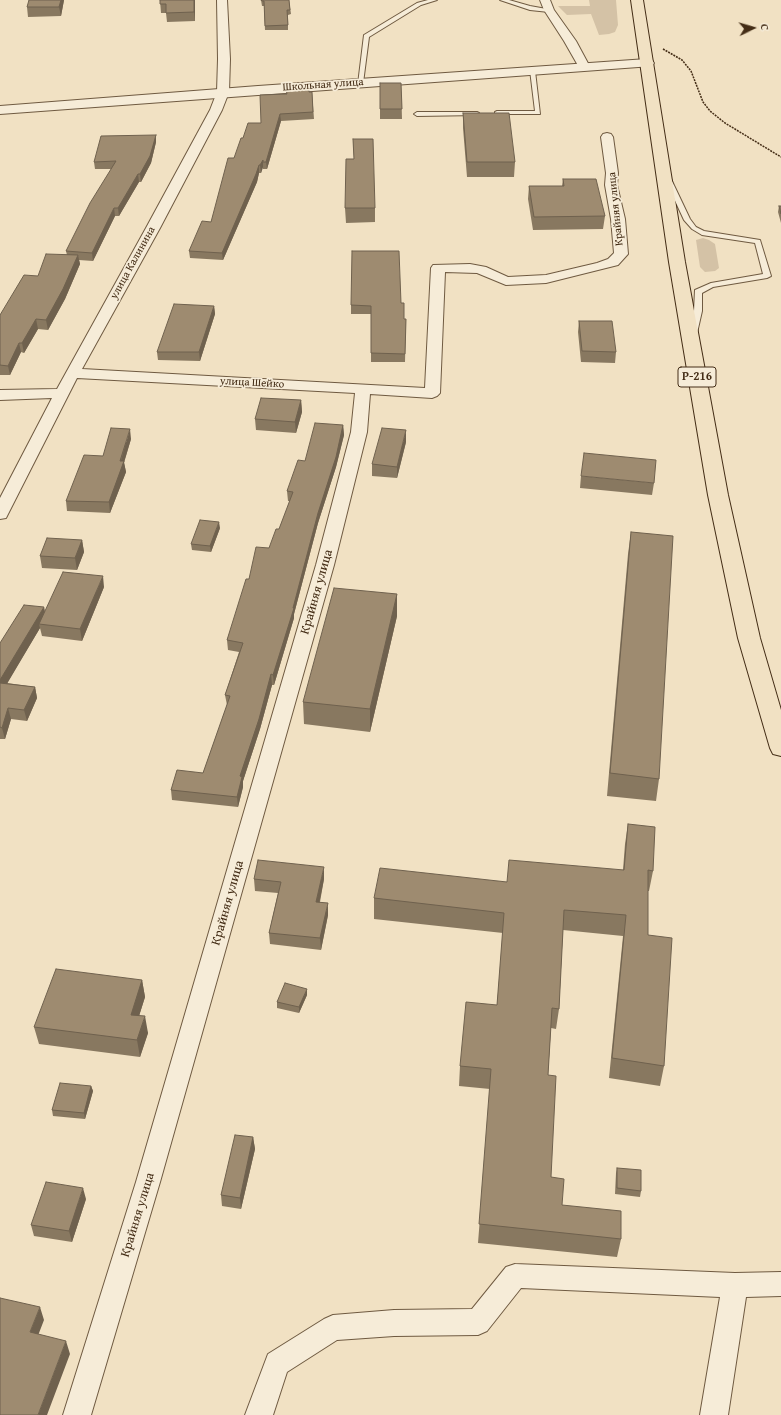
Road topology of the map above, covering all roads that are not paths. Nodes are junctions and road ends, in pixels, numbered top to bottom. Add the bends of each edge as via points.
1 (222, 0) edge
2 (434, 0) edge
3 (503, 0) edge
4 (636, 0) edge
5 (547, 5) edge
6 (647, 63) junction
7 (584, 67) junction
8 (532, 71) junction
9 (360, 83) junction
10 (223, 92) junction
11 (0, 110) edge
12 (417, 114) dead end
13 (485, 114) edge
14 (492, 114) edge
15 (607, 137) dead end
16 (663, 170) junction
17 (691, 341) junction
18 (73, 373) junction
19 (363, 388) junction
20 (62, 393) junction
21 (432, 393) joint
22 (0, 395) edge
23 (0, 514) edge
24 (781, 748) edge
25 (781, 1284) edge
26 (735, 1285) junction
27 (77, 1415) edge
28 (259, 1415) edge
29 (714, 1415) edge

1 - 10 street, улица Калинина
2 - 9 lane via 419,4 366,36
3 - 5 lane via 530,8
4 - 6 highway, Р-216
5 - 7 street
6 - 7 street, Школьная улица
6 - 16 highway, Р-216
7 - 8 street, Школьная улица
8 - 9 street, Школьная улица
8 - 14 lane via 538,113
9 - 10 street, Школьная улица
10 - 11 street, Школьная улица
10 - 18 street, улица Калинина via 216,110
12 - 13 lane
15 - 21 street, Крайняя улица via 612,173 610,185 618,219 621,254 612,262 601,266 546,279 506,281 476,269 438,268
16 - 17 highway, Р-216
16 - 17 lane via 687,220 694,228 702,233 758,241 767,276 711,285 698,292 698,311
17 - 24 highway, Р-216 via 732,561 750,638
18 - 19 street, улица Шейко
18 - 20 street, улица Калинина
19 - 21 street, улица Шейко
19 - 27 street, Крайняя улица via 359,432 325,565 148,1182
20 - 22 street
20 - 23 street, улица Калинина
25 - 26 street
26 - 28 street via 514,1276 478,1322 394,1323 333,1328 277,1363
26 - 29 street

